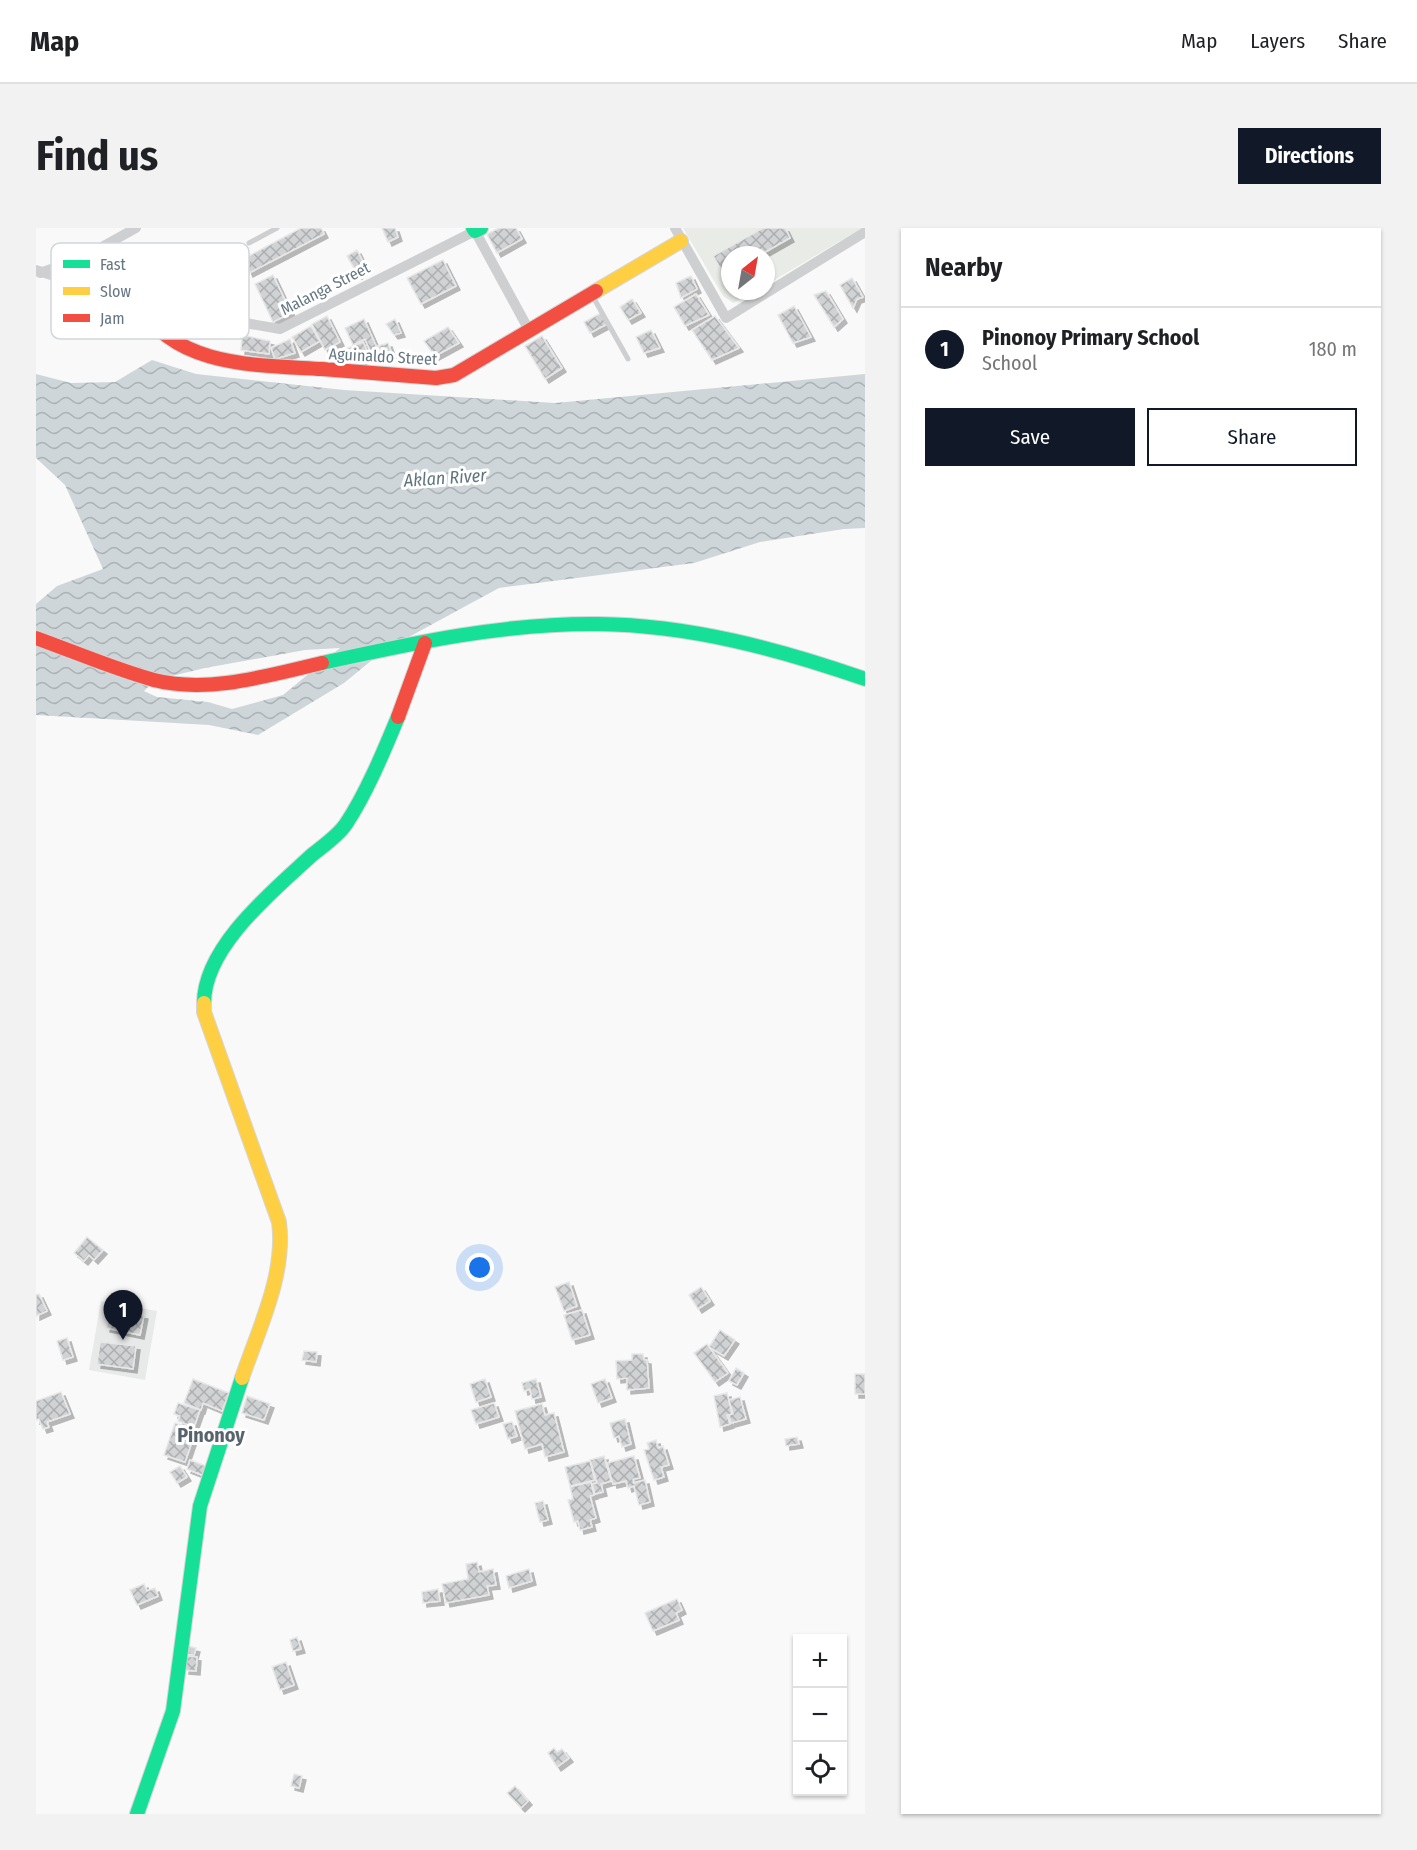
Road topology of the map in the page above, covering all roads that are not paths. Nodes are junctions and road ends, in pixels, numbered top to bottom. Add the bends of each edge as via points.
1 (136, 228) edge
2 (277, 228) edge
3 (675, 228) edge
4 (476, 229) edge
5 (865, 232) edge
6 (681, 241) junction
7 (109, 243) edge
8 (249, 243) dead end
9 (591, 293) junction
10 (249, 324) edge
11 (530, 332) junction
12 (176, 339) edge
13 (628, 359) dead end
14 (36, 638) edge
15 (425, 643) junction
16 (865, 679) edge
17 (137, 1814) edge

1 - 7 street
2 - 8 lane
3 - 6 street
4 - 10 street, Malanga Street via 280,329
4 - 11 street
5 - 6 street via 726,318
6 - 9 street, Aguinaldo Street
9 - 11 street, Aguinaldo Street
9 - 13 lane
11 - 12 street, Aguinaldo Street via 454,375 436,378 237,363 205,355
14 - 15 street via 155,680 206,684 232,683
15 - 16 street via 541,626 599,624 725,638 805,657
15 - 17 street via 388,741 345,826 272,891 241,925 215,961 204,987 204,1012 279,1222 282,1244 279,1266 200,1506 173,1711

